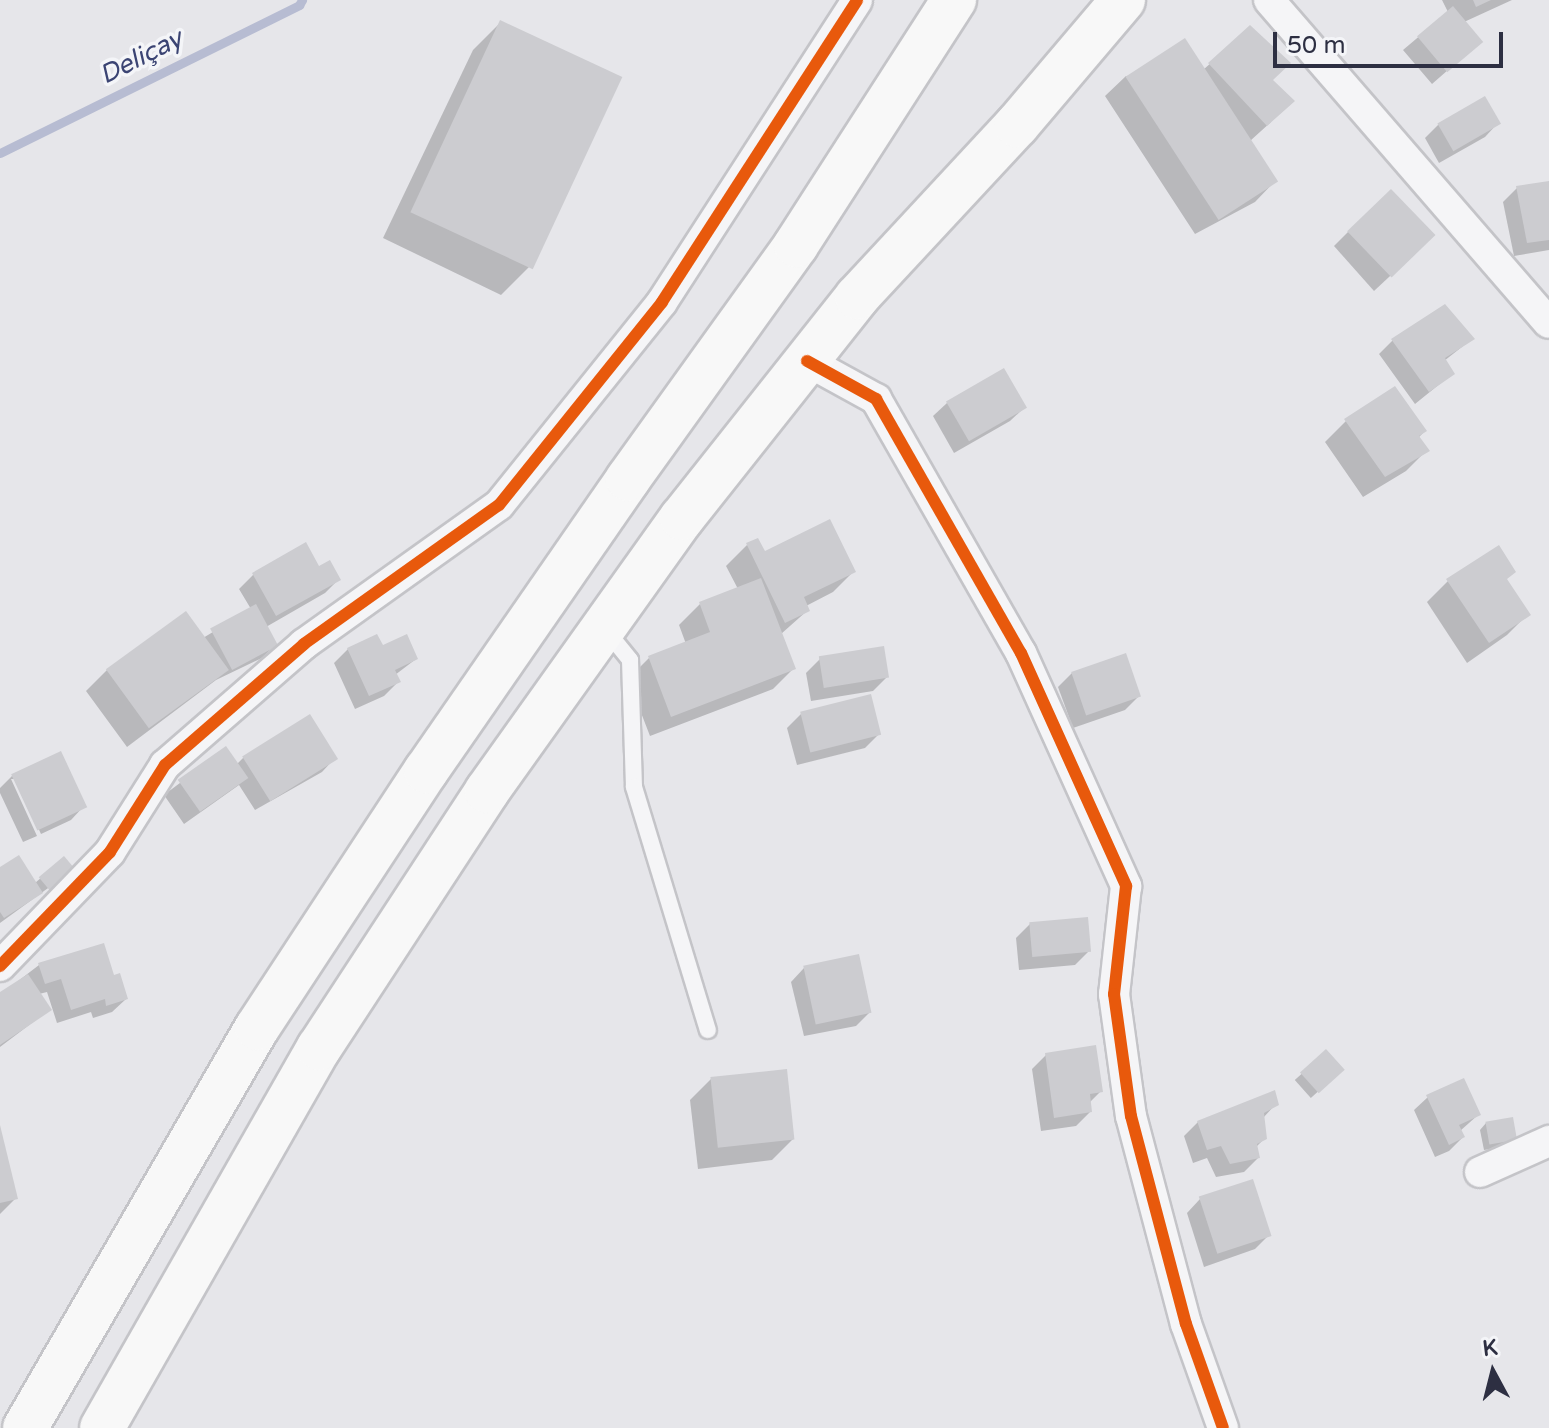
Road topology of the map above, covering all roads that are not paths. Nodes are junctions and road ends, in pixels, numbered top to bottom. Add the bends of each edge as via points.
1 (857, 0) edge
2 (954, 0) edge
3 (1123, 0) edge
4 (1269, 0) edge
5 (1549, 323) edge
6 (807, 361) junction
7 (604, 627) junction
8 (0, 966) edge
9 (708, 1030) dead end
10 (1549, 1141) edge
11 (1480, 1172) dead end
12 (25, 1428) edge
13 (102, 1428) edge
14 (1223, 1428) edge

1 - 8 street via 662,302 499,505 304,644 165,765 110,852
2 - 12 highway via 796,245 435,758 257,1028
3 - 6 highway via 1017,125 857,297
4 - 5 street
6 - 7 highway via 682,518
6 - 14 street via 876,399 1021,653 1126,886 1114,994 1131,1116 1186,1324
7 - 9 lane via 630,660 634,787
7 - 13 highway via 487,791 319,1048
10 - 11 street

